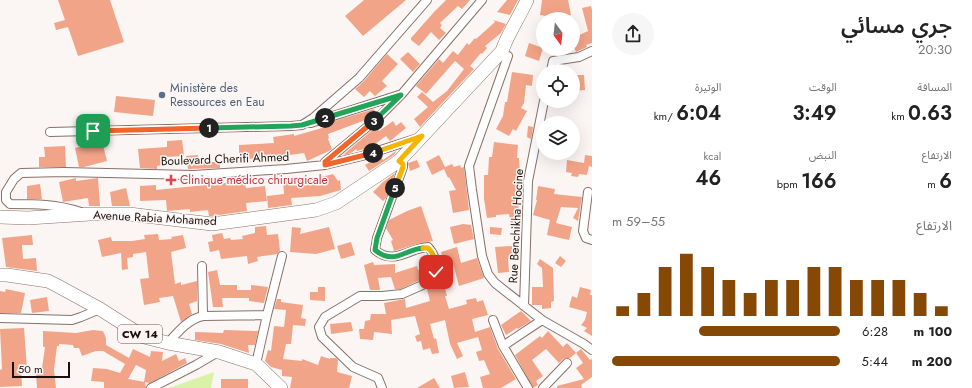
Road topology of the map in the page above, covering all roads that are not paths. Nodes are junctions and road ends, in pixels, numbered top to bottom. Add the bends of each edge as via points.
1 (427, 0) edge
2 (526, 0) edge
3 (479, 1) edge
4 (592, 51) edge
5 (508, 56) dead end
6 (552, 64) edge
7 (401, 95) junction
8 (543, 108) edge
9 (302, 125) junction
10 (50, 132) dead end
11 (422, 136) junction
12 (399, 161) junction
13 (325, 165) junction
14 (588, 192) dead end
15 (90, 214) junction
16 (0, 217) edge
17 (592, 240) edge
18 (282, 256) dead end
19 (202, 266) dead end
20 (0, 275) edge
21 (524, 306) junction
22 (100, 309) junction
23 (267, 315) junction
24 (202, 316) junction
25 (0, 318) edge
26 (493, 320) dead end
27 (542, 320) junction
28 (168, 343) junction
29 (503, 346) junction
30 (592, 350) edge
31 (219, 352) junction
32 (567, 363) dead end
33 (256, 364) junction
34 (151, 388) edge
35 (281, 388) edge
36 (382, 388) edge
37 (528, 388) edge
38 (543, 388) edge

1 - 9 street via 359,78 314,118
2 - 11 main road, Avenue Rabia Mohamed via 506,37 502,51
3 - 7 street
4 - 6 street via 579,57 553,61
5 - 21 street via 469,166 482,256 488,274 495,283
7 - 9 street
7 - 13 street via 378,118 325,162
8 - 21 street, Rue Benchikha Hocine via 528,181
9 - 10 street
11 - 12 main road, Avenue Rabia Mohamed
11 - 13 street
12 - 15 main road, Avenue Rabia Mohamed via 336,203 316,210 212,224 129,214
12 - 36 street via 403,167 375,250 380,255 394,257 428,248 436,261 436,272 427,284 402,294 360,296 325,317 319,326 322,337 353,366 378,378
13 - 15 street, Boulevard Cherifi Ahmed via 193,175 21,173 14,179 6,195 6,200 10,204 61,206
14 - 17 street via 583,231 586,238
15 - 16 main road, Avenue Rabia Mohamed
18 - 23 street
19 - 24 street
20 - 22 main road, CW 14 via 48,281
21 - 27 street
22 - 25 street via 72,320
22 - 28 main road, CW 14 via 139,334
23 - 24 street
23 - 33 street
24 - 28 street via 188,323
26 - 29 street
27 - 29 street
27 - 30 street
28 - 31 main road, CW 14
29 - 37 street
31 - 33 main road, CW 14
31 - 34 street
32 - 38 street
33 - 35 main road, CW 14

